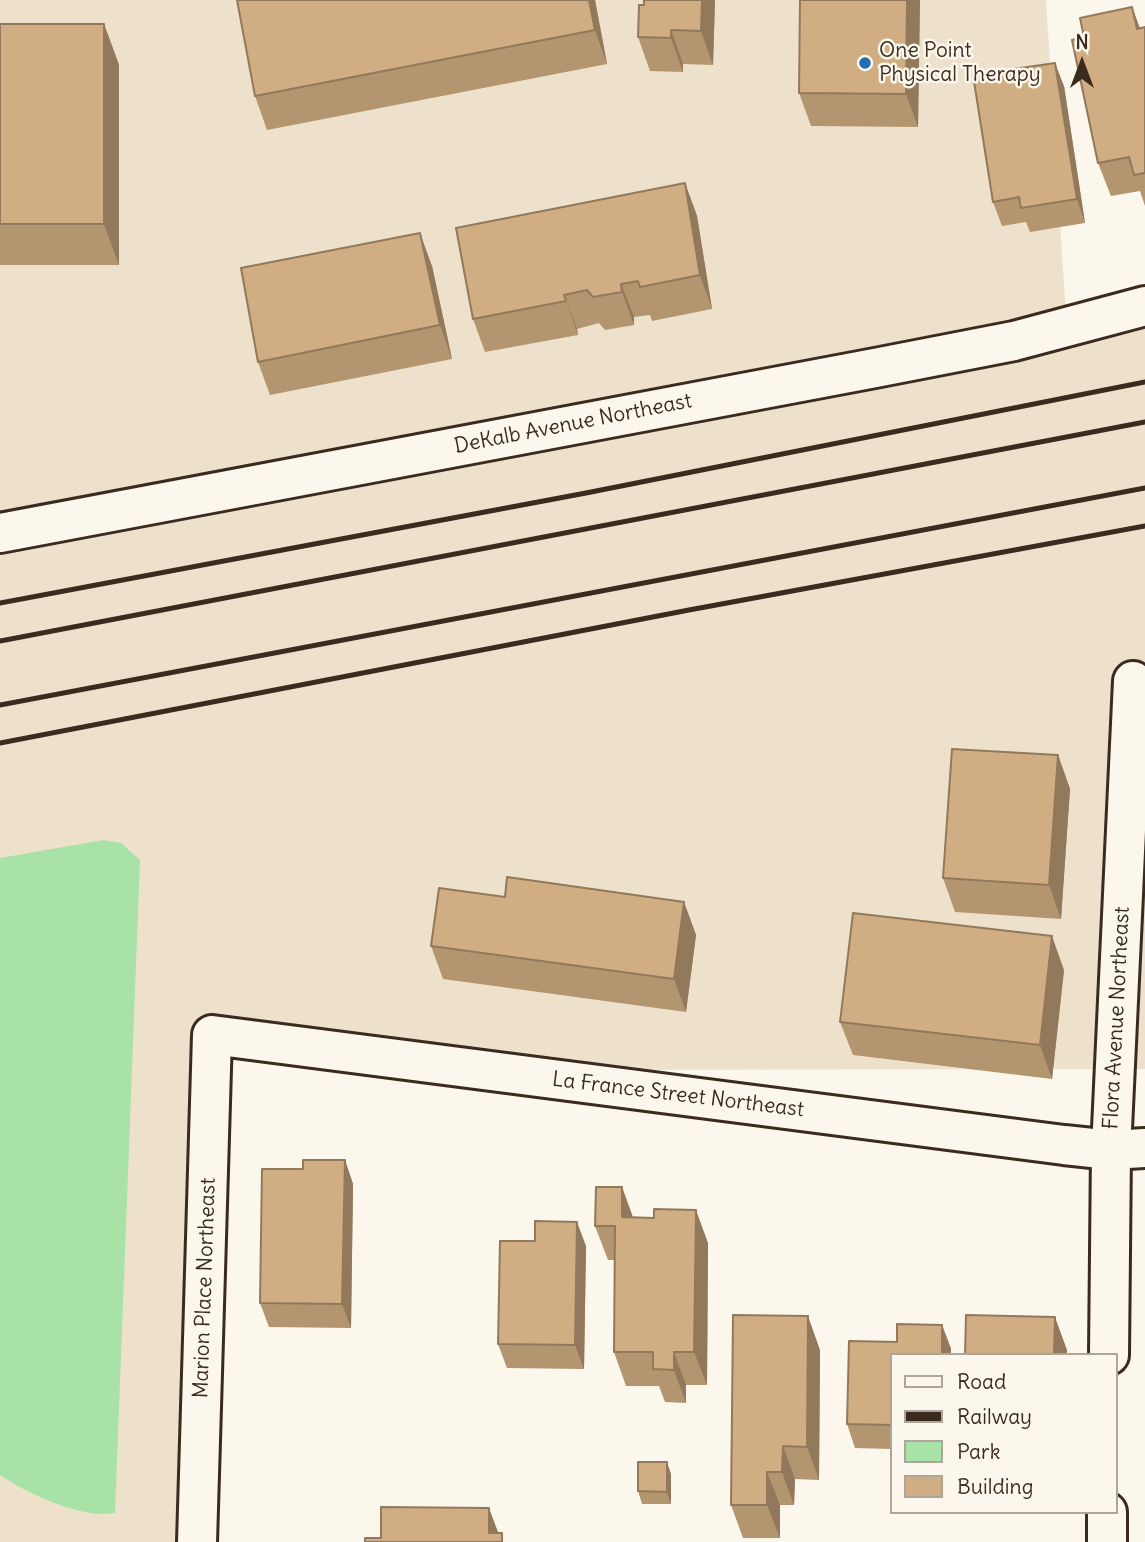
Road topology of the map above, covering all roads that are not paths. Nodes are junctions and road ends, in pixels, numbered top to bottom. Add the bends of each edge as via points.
1 (1145, 306) edge
2 (0, 533) edge
3 (1133, 681) dead end
4 (212, 1035) joint
5 (1128, 1149) edge
6 (1109, 1353) edge
7 (1107, 1514) edge
8 (197, 1542) edge
9 (1107, 1542) edge

1 - 2 street, DeKalb Avenue Northeast via 1014,341 888,366
3 - 5 street, Flora Avenue Northeast
4 - 5 street, La France Street Northeast
4 - 8 street, Marion Place Northeast
5 - 6 street, Flora Avenue Northeast
7 - 9 street

